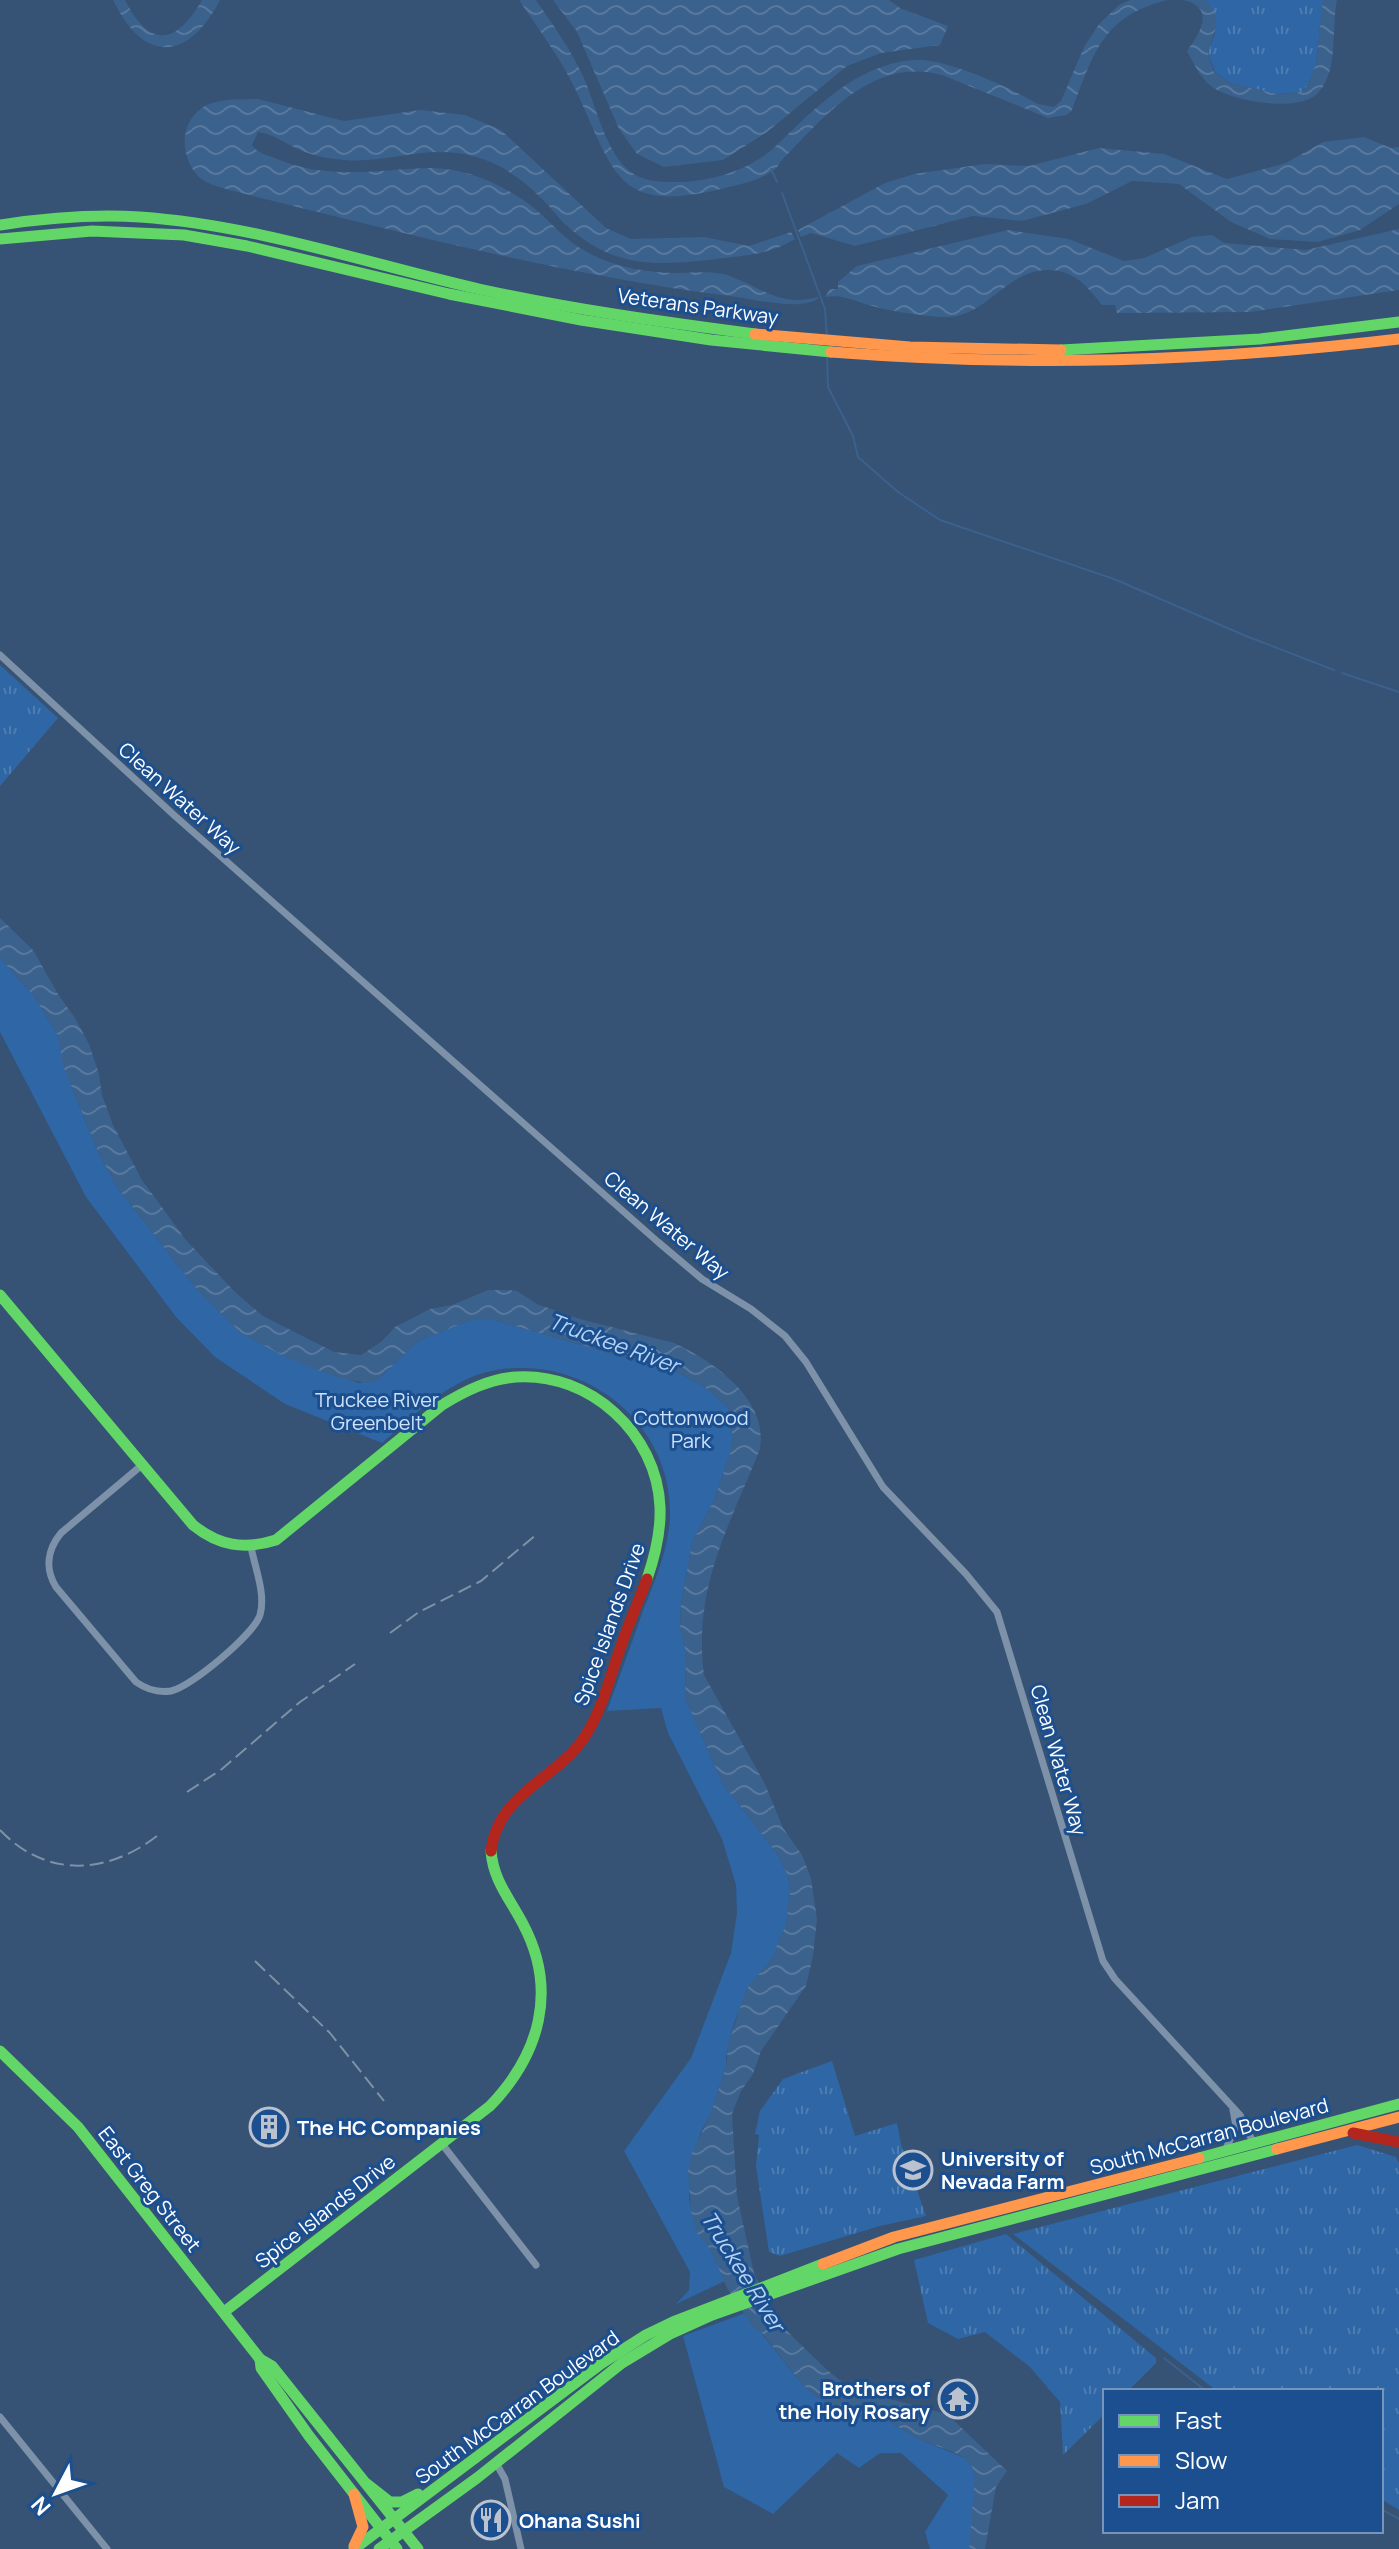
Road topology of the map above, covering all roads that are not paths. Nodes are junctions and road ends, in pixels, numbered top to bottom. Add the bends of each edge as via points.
1 (0, 225) edge
2 (0, 239) edge
3 (1399, 322) edge
4 (1399, 339) edge
5 (842, 349) junction
6 (0, 655) edge
7 (0, 1295) edge
8 (142, 1465) junction
9 (251, 1547) junction
10 (0, 2051) edge
11 (1399, 2104) edge
12 (1230, 2105) junction
13 (1399, 2117) edge
14 (1342, 2132) junction
15 (1399, 2142) edge
16 (442, 2144) junction
17 (1254, 2144) junction
18 (1224, 2152) junction
19 (937, 2232) junction
20 (536, 2265) dead end
21 (720, 2308) junction
22 (224, 2312) junction
23 (260, 2359) junction
24 (278, 2392) junction
25 (0, 2417) edge
26 (319, 2425) junction
27 (475, 2459) junction
28 (496, 2463) junction
29 (367, 2484) junction
30 (354, 2494) junction
31 (394, 2519) junction
32 (381, 2529) junction
33 (404, 2531) junction
34 (394, 2545) edge
35 (107, 2549) edge
36 (352, 2549) edge
37 (379, 2549) edge
38 (418, 2549) edge
39 (521, 2549) edge

1 - 5 main road, Veterans Parkway via 93,217 190,223 526,298
2 - 5 main road, Veterans Parkway via 90,229 187,235 522,310 803,352
3 - 5 main road, Veterans Parkway via 1218,343
4 - 5 main road, Veterans Parkway via 1221,358 1113,363 986,362
6 - 12 street, Clean Water Way via 658,1242 793,1344 878,1480 997,1612 1103,1961
7 - 8 main road
8 - 9 main road via 201,1532 220,1543
8 - 9 street via 61,1533 48,1565 57,1588 140,1685 160,1691 183,1686 251,1630 261,1603
9 - 16 main road, Spice Islands Drive via 286,1535 442,1405 492,1381 536,1377 589,1393 624,1420 653,1467 660,1511 657,1544 592,1724 574,1751 506,1810 492,1842 494,1876 524,1924 539,1966 542,1999 534,2043 506,2090
10 - 22 main road, East Greg Street via 78,2127
11 - 17 main road, South McCarran Boulevard
12 - 17 street, Clean Water Way via 1245,2121
12 - 18 street via 1236,2126
13 - 14 main road, South McCarran Boulevard
14 - 15 main road
14 - 19 main road, South McCarran Boulevard
16 - 20 street
16 - 22 main road, Spice Islands Drive
17 - 18 main road, South McCarran Boulevard
18 - 19 main road, South McCarran Boulevard
19 - 21 main road, South McCarran Boulevard
21 - 27 main road, South McCarran Boulevard via 673,2322 624,2348
21 - 28 main road, South McCarran Boulevard via 630,2357
22 - 23 main road, East Greg Street
23 - 24 main road, East Greg Street
23 - 26 main road, East Greg Street via 272,2366
24 - 26 main road via 310,2424
24 - 30 main road, East Greg Street
25 - 35 street
26 - 29 main road, East Greg Street
27 - 29 main road via 399,2503 382,2500
27 - 31 main road, South McCarran Boulevard
28 - 33 main road, South McCarran Boulevard
28 - 39 street via 505,2479
29 - 31 main road, East Greg Street
30 - 32 main road, East Greg Street
30 - 36 main road via 364,2524
31 - 32 main road, South McCarran Boulevard
31 - 33 main road, East Greg Street
32 - 34 main road, East Greg Street
32 - 36 main road, South McCarran Boulevard
33 - 34 main road, South McCarran Boulevard
33 - 38 main road, East Greg Street
34 - 37 main road, South McCarran Boulevard

